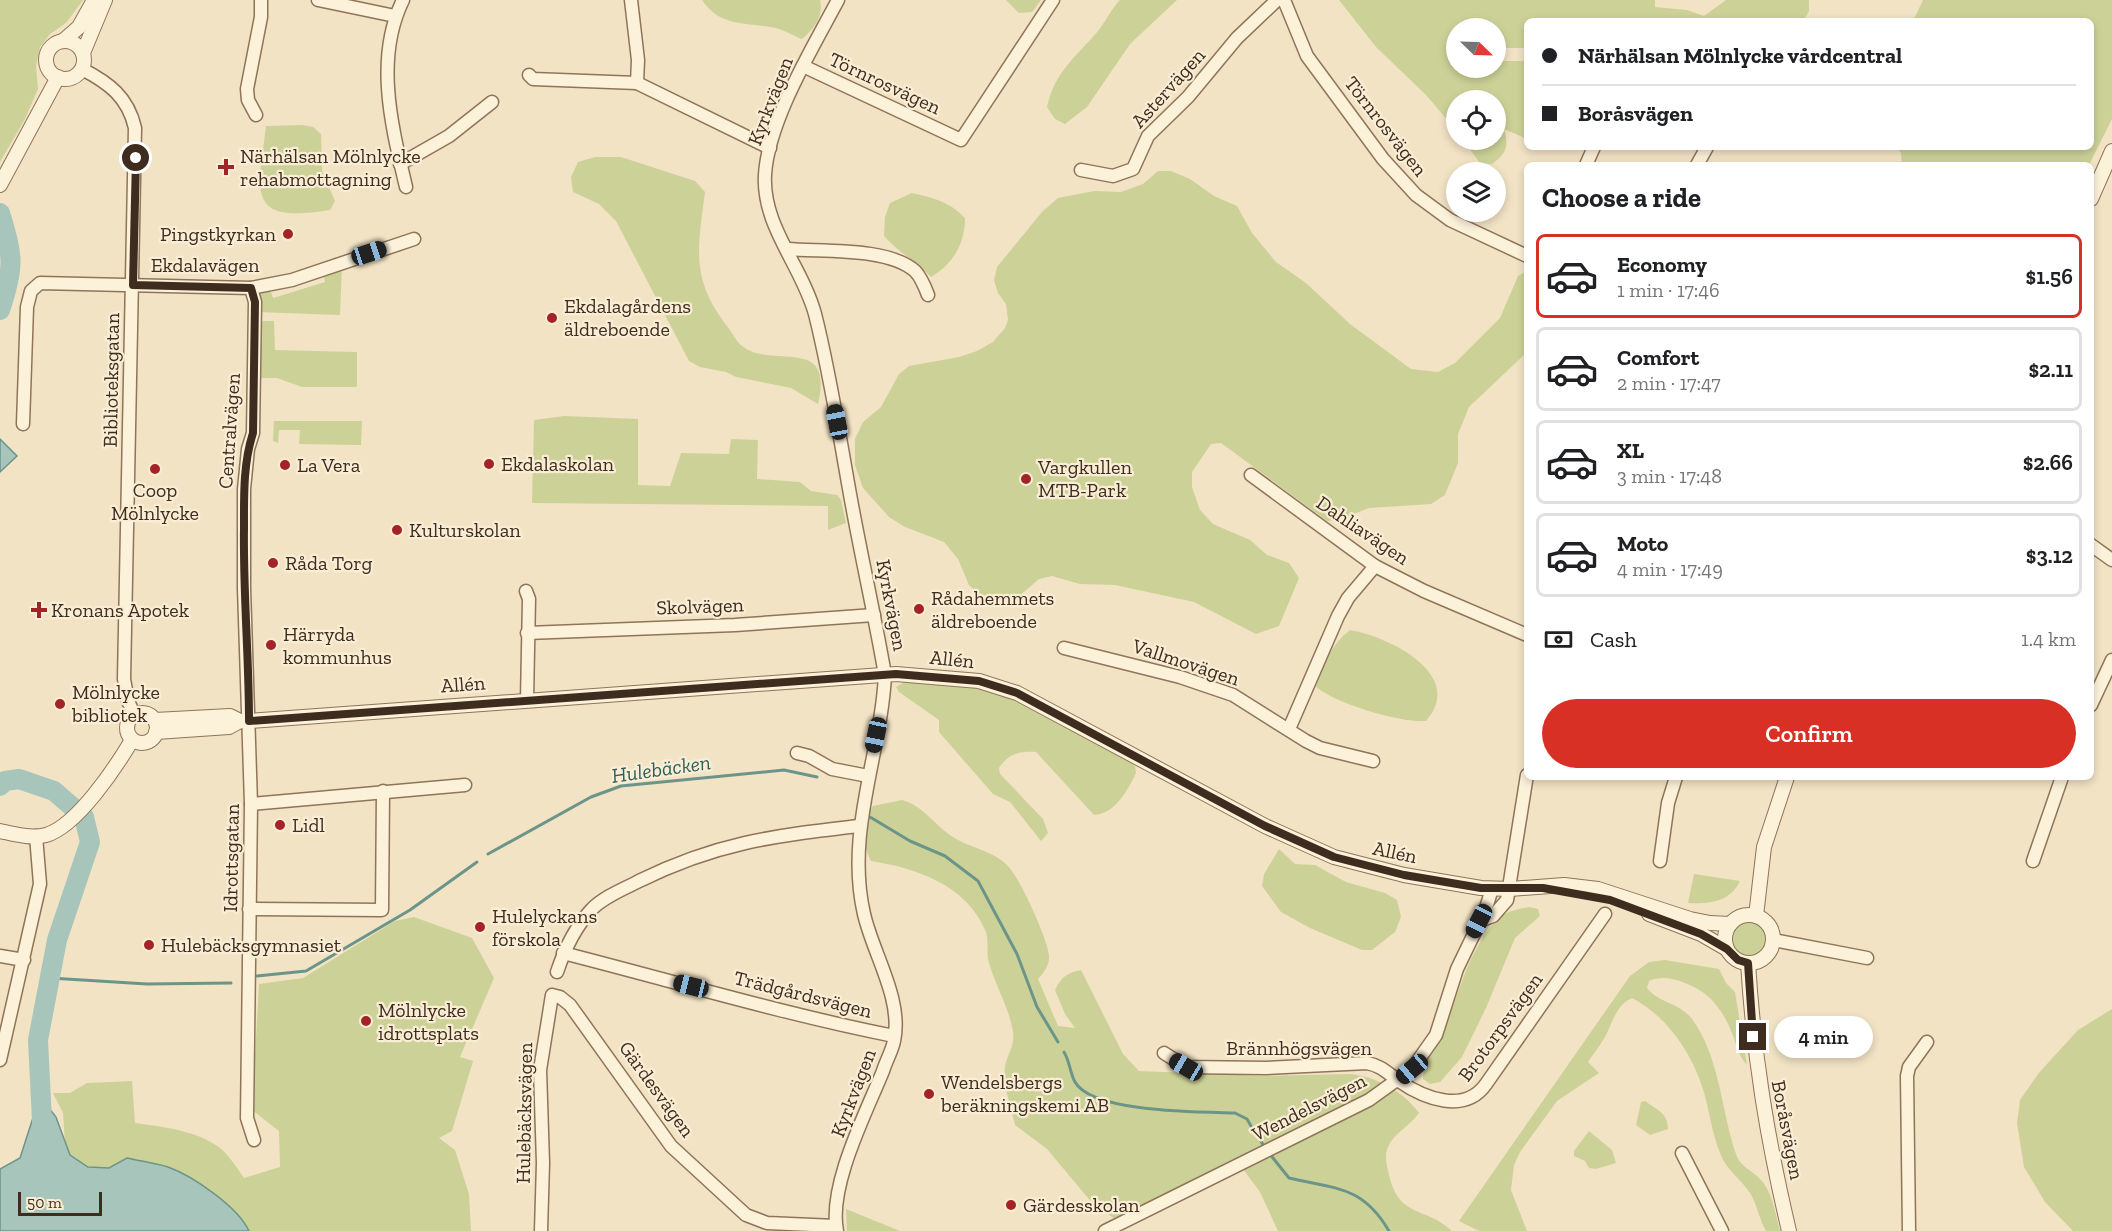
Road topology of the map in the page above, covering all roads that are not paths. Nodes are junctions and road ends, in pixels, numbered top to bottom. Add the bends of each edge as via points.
1 (94, 0) edge
2 (105, 0) edge
3 (261, 0) edge
4 (318, 0) edge
5 (403, 0) edge
6 (631, 0) edge
7 (838, 0) edge
8 (1053, 0) edge
9 (1277, 0) edge
10 (1284, 0) edge
11 (395, 16) junction
12 (63, 41) junction
13 (83, 53) junction
14 (803, 66) junction
15 (82, 69) junction
16 (529, 75) dead end
17 (58, 78) junction
18 (637, 84) junction
19 (492, 102) dead end
20 (256, 115) dead end
21 (770, 148) junction
22 (2112, 151) edge
23 (400, 164) junction
24 (1081, 171) dead end
25 (0, 185) edge
26 (405, 187) dead end
27 (2094, 192) edge
28 (414, 239) dead end
29 (788, 249) junction
30 (1524, 255) edge
31 (133, 285) junction
32 (251, 288) junction
33 (928, 295) dead end
34 (22, 424) dead end
35 (1251, 475) dead end
36 (2094, 547) edge
37 (2112, 560) edge
38 (1376, 566) junction
39 (526, 591) dead end
40 (874, 615) junction
41 (527, 633) junction
42 (1524, 634) edge
43 (1064, 648) dead end
44 (2112, 660) edge
45 (885, 675) junction
46 (2094, 699) edge
47 (527, 700) junction
48 (135, 714) junction
49 (244, 721) junction
50 (156, 726) junction
51 (1289, 729) junction
52 (132, 740) junction
53 (797, 753) dead end
54 (1373, 761) dead end
55 (868, 776) junction
56 (1526, 780) edge
57 (1675, 780) edge
58 (1786, 780) edge
59 (2061, 780) edge
60 (465, 785) dead end
61 (383, 791) junction
62 (251, 804) junction
63 (859, 826) junction
64 (0, 831) edge
65 (36, 836) junction
66 (1660, 861) dead end
67 (2033, 861) dead end
68 (1543, 888) junction
69 (1492, 889) junction
70 (1510, 890) junction
71 (249, 909) junction
72 (1605, 914) dead end
73 (1756, 916) junction
74 (1479, 921) junction
75 (1730, 924) junction
76 (1773, 940) junction
77 (1727, 949) junction
78 (563, 953) junction
79 (0, 956) edge
80 (1867, 958) dead end
81 (24, 960) junction
82 (1748, 963) junction
83 (557, 972) dead end
84 (552, 995) joint
85 (894, 1036) junction
86 (1927, 1042) dead end
87 (1164, 1053) dead end
88 (0, 1060) edge
89 (1398, 1081) junction
90 (254, 1140) dead end
91 (1682, 1153) dead end
92 (1125, 1223) junction
93 (836, 1229) edge
94 (541, 1231) edge
95 (1105, 1231) edge
96 (1138, 1231) edge
97 (1722, 1231) edge
98 (1789, 1231) edge
99 (1909, 1231) edge

1 - 12 street via 79,27
2 - 13 street via 88,33
3 - 20 street via 247,89
4 - 11 street
5 - 11 street
6 - 18 street
7 - 14 street, Kyrkvägen
8 - 14 street, Törnrosvägen via 961,140
9 - 24 street, Astervägen via 1148,136 1133,169 1113,176
10 - 30 street, Törnrosvägen via 1311,61 1383,159 1416,195 1450,220
11 - 23 street via 386,84
12 - 13 street via 73,43
12 - 17 street via 52,46 46,57 49,69
13 - 15 street
14 - 21 street, Kyrkvägen
15 - 17 street via 74,77
15 - 31 street, Biblioteksgatan via 127,103 135,128
16 - 18 street via 533,79
17 - 25 street
18 - 21 street
19 - 23 street via 449,136
21 - 29 street, Kyrkvägen via 765,175 767,205 772,224
22 - 27 street
23 - 26 street
28 - 32 street, Ekdalavägen via 292,280
29 - 33 street via 883,256 902,262 916,272
29 - 40 street, Kyrkvägen via 809,294 819,333
31 - 32 street, Ekdalavägen
31 - 34 street, Ekdalavägen via 46,282 31,291
31 - 48 street, Biblioteksgatan via 124,679
32 - 49 street, Centralvägen via 255,302 253,433 244,489
35 - 38 street, Dahliavägen
36 - 37 street
38 - 42 street, Dahliavägen
38 - 51 street via 1338,616
39 - 41 street
40 - 41 street, Skolvägen
40 - 45 street, Kyrkvägen
41 - 47 street
43 - 51 street, Vallmovägen via 1180,677 1233,695
44 - 46 street
45 - 47 street, Allén
45 - 55 street, Kyrkvägen via 884,702
45 - 69 street, Allén via 924,675 995,685 1325,854 1382,870
47 - 49 street, Allén
48 - 50 street via 146,713
48 - 52 street via 126,726
49 - 50 street, Allén via 229,727
49 - 62 street, Idrottsgatan
50 - 52 street via 146,742
51 - 54 street, Vallmovägen via 1320,748
52 - 65 street via 92,796 52,832
53 - 55 street via 832,769
55 - 63 street, Kyrkvägen
56 - 70 street
57 - 66 street
58 - 73 street via 1764,847
59 - 67 street
60 - 61 street
61 - 62 street
61 - 71 street via 382,910
62 - 71 street, Idrottsgatan
63 - 78 street via 743,841 665,868 594,907
63 - 85 street, Kyrkvägen via 863,912 891,999
64 - 65 street
65 - 81 street via 40,884
68 - 70 street, Allén
68 - 75 street, Allén via 1564,885 1598,889 1690,919
68 - 77 street, Allén via 1610,900 1701,934
69 - 70 street, Allén
69 - 74 street, Wendelsvägen
70 - 74 street via 1498,910
71 - 90 street, Idrottsgatan via 247,1118
72 - 89 street, Brotorpsvägen via 1479,1094 1472,1099 1437,1100
73 - 75 street via 1740,916
73 - 76 street via 1769,925
74 - 89 street, Wendelsvägen via 1457,969 1436,1035 1422,1058
75 - 77 street
76 - 80 street
76 - 82 street via 1764,958
77 - 82 street via 1733,957
78 - 83 street
78 - 85 street, Trädgårdsvägen via 814,1020
79 - 81 street
81 - 88 street
82 - 98 street, Boråsvägen via 1763,1114
84 - 93 street, Gärdesvägen via 570,1005 671,1146 746,1215 767,1223
84 - 94 street, Hulebäcksvägen via 540,1070
85 - 93 street, Kyrkvägen via 840,1183
86 - 99 street via 1907,1076
87 - 89 street, Brännhögsvägen via 1186,1067 1378,1065
89 - 92 street, Wendelsvägen via 1369,1100
91 - 97 street
92 - 95 street, Wendelsvägen
92 - 96 street

